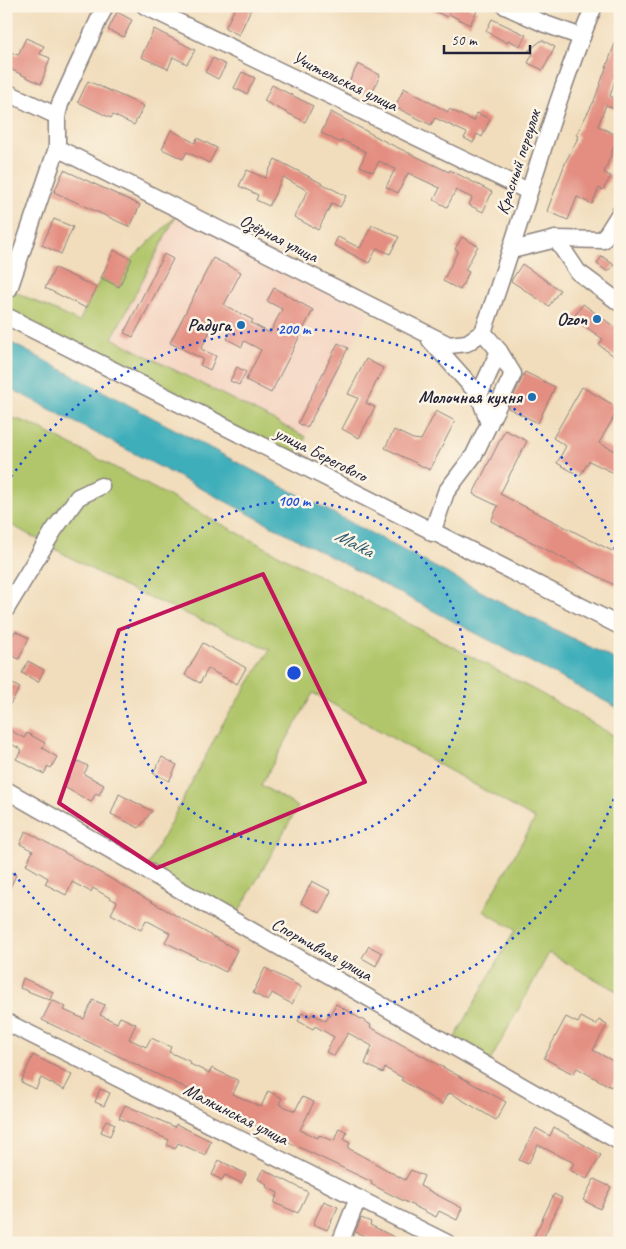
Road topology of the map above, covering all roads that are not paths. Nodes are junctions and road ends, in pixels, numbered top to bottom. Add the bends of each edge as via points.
1 (105, 6) edge
2 (144, 6) edge
3 (504, 6) edge
4 (594, 6) edge
5 (582, 37) junction
6 (6, 92) edge
7 (56, 116) junction
8 (57, 148) junction
9 (528, 191) junction
10 (620, 213) edge
11 (556, 239) junction
12 (512, 250) junction
13 (6, 290) edge
14 (620, 303) edge
15 (6, 316) edge
16 (423, 332) junction
17 (483, 332) junction
18 (499, 351) junction
19 (479, 395) junction
20 (488, 424) junction
21 (101, 486) dead end
22 (432, 532) junction
23 (6, 610) edge
24 (620, 626) edge
25 (6, 790) edge
26 (6, 1022) edge
27 (620, 1142) edge
28 (358, 1198) junction
29 (340, 1243) edge
30 (447, 1243) edge

1 - 7 street
2 - 9 street, Учительская улица
3 - 5 street
4 - 5 street, Красный переулок
5 - 9 street, Красный переулок
6 - 7 street
7 - 8 street
8 - 13 street
8 - 16 street, Озёрная улица
9 - 12 street, Красный переулок
10 - 11 street via 603,240
11 - 12 street
11 - 14 street via 578,272
12 - 17 street, Красный переулок
15 - 22 street, улица Берегового
16 - 17 street, Озёрная улица via 449,345 467,343
16 - 19 street
17 - 18 street
18 - 19 street
18 - 20 street via 513,374
19 - 20 street
20 - 22 street via 474,455 446,492
21 - 23 street via 78,498 54,530
22 - 24 street, улица Берегового
25 - 27 street, Спортивная улица
26 - 28 street, Малкинская улица
28 - 29 street
28 - 30 street, Малкинская улица

